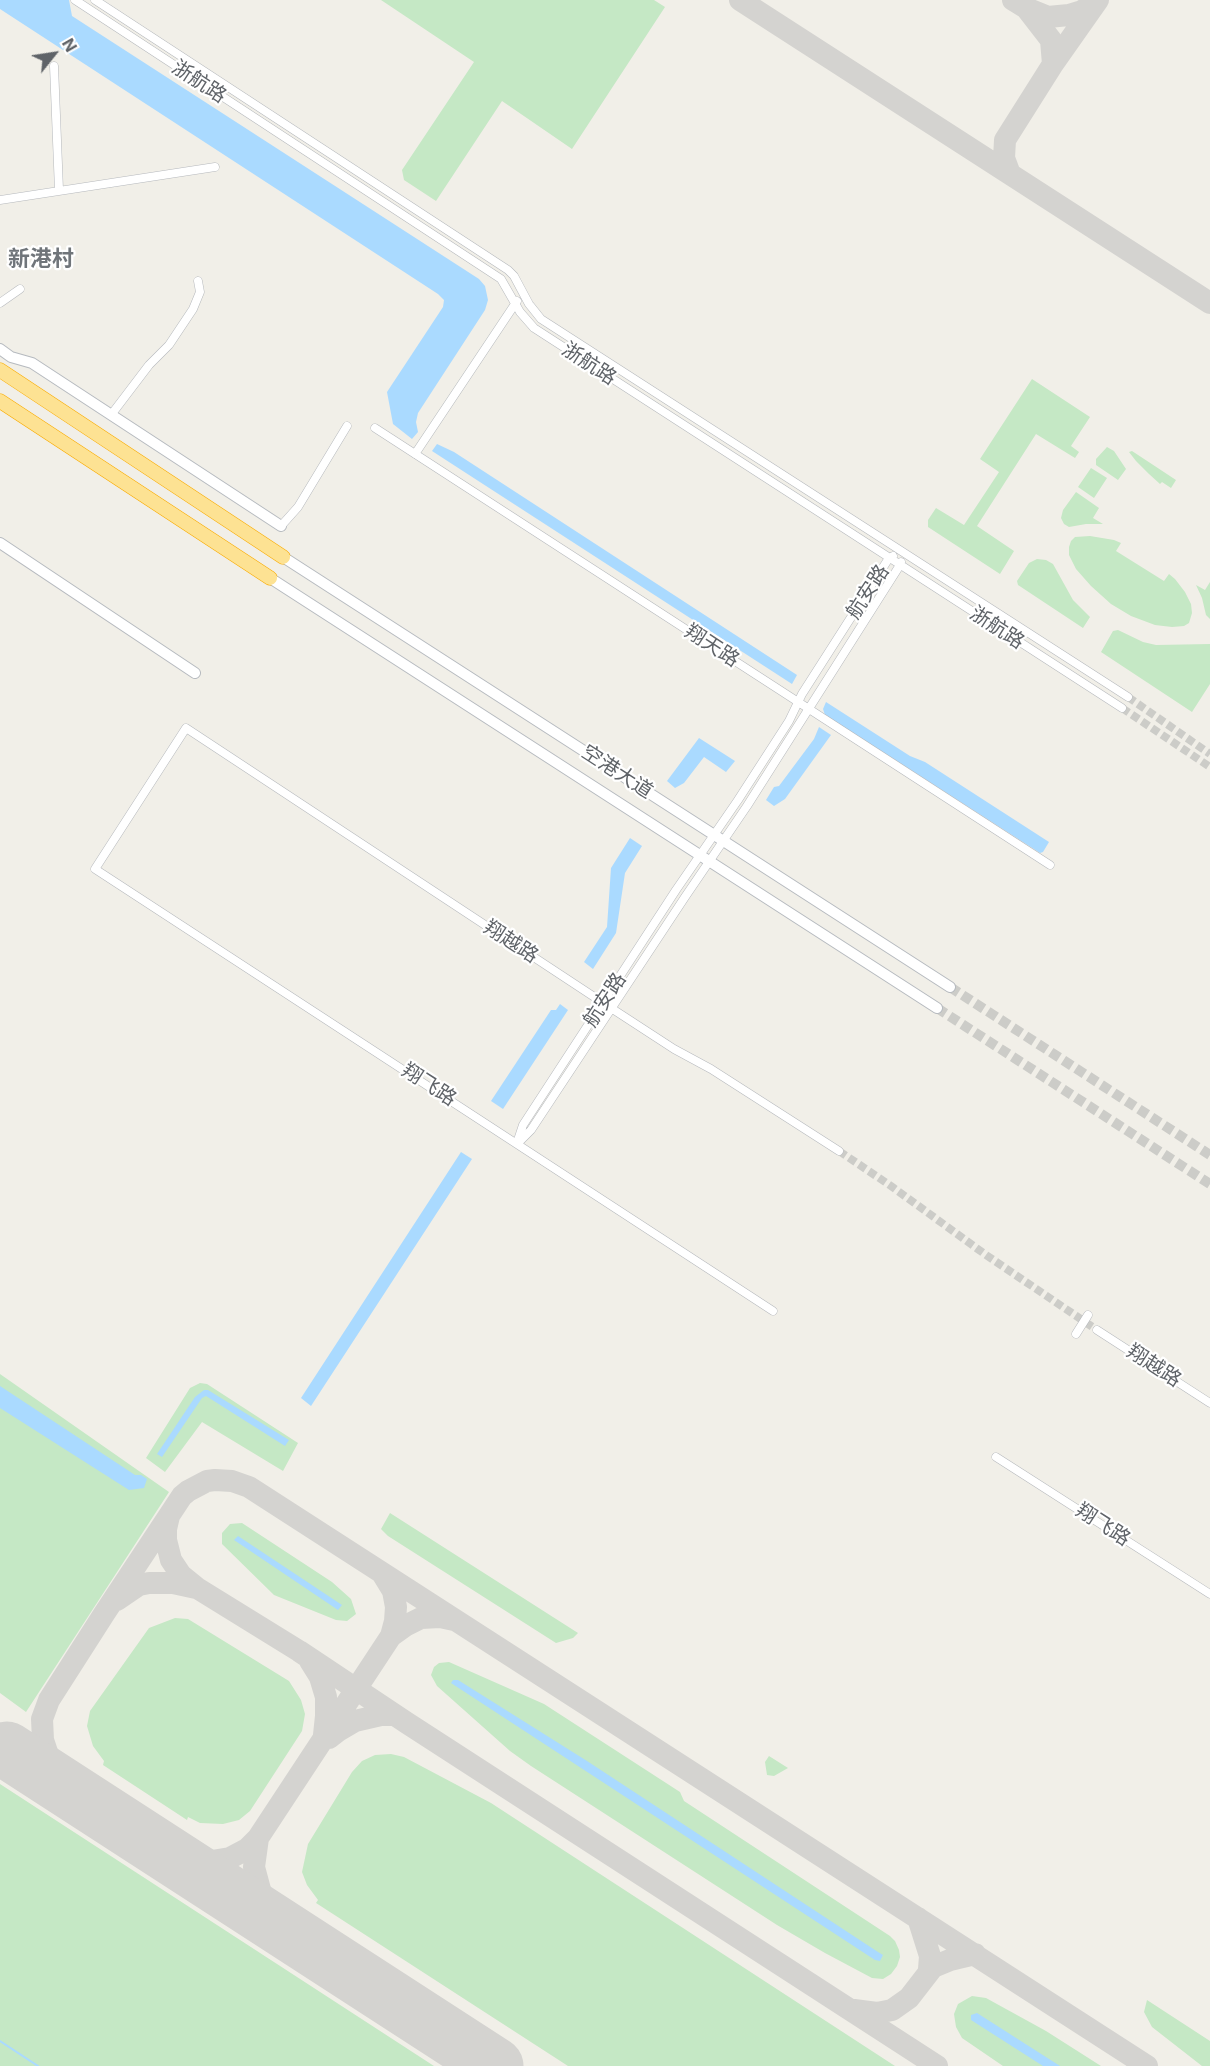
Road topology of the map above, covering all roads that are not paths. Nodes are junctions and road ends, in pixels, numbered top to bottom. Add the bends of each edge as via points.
1 (75, 0) edge
2 (95, 0) edge
3 (88, 4) edge
4 (54, 66) dead end
5 (215, 167) dead end
6 (59, 190) junction
7 (0, 200) edge
8 (198, 281) dead end
9 (20, 289) dead end
10 (522, 292) junction
11 (0, 303) edge
12 (515, 303) junction
13 (0, 349) edge
14 (0, 370) edge
15 (0, 401) edge
16 (111, 415) junction
17 (347, 426) dead end
18 (375, 428) dead end
19 (416, 454) junction
20 (281, 526) joint
21 (0, 543) edge
22 (902, 552) junction
23 (283, 557) joint
24 (889, 558) junction
25 (900, 565) junction
26 (270, 578) joint
27 (195, 674) dead end
28 (1128, 698) tunnel mouth
29 (798, 702) junction
30 (1122, 708) tunnel mouth
31 (809, 709) junction
32 (186, 728) joint
33 (718, 838) junction
34 (705, 858) junction
35 (1050, 865) dead end
36 (950, 987) tunnel mouth
37 (603, 1003) junction
38 (611, 1008) junction
39 (937, 1008) tunnel mouth
40 (518, 1143) junction
41 (839, 1151) tunnel mouth
42 (773, 1311) dead end
43 (1088, 1315) dead end
44 (1097, 1330) tunnel mouth
45 (1076, 1334) dead end
46 (1210, 1403) edge
47 (996, 1457) dead end
48 (1210, 1594) edge

1 - 3 street, 浙航路
2 - 10 street, 浙航路 via 508,270
3 - 12 street, 浙航路 via 501,279
4 - 6 street
5 - 6 street
6 - 7 street
8 - 16 street via 200,292 193,309 169,345 149,364
9 - 11 street
10 - 12 street
10 - 22 street, 浙航路 via 541,319
12 - 19 street
12 - 24 street, 浙航路 via 534,328
13 - 16 main road via 11,357 33,363
14 - 23 highway
15 - 26 highway
16 - 20 main road
17 - 20 street via 298,507
18 - 19 street, 翔天路
19 - 29 street, 翔天路
21 - 27 main road
22 - 24 street, 航安路
22 - 25 street, 航安路
22 - 28 street, 浙航路
23 - 33 main road, 空港大道
24 - 25 street, 浙航路
24 - 29 street, 航安路
25 - 30 street, 浙航路
25 - 31 street, 航安路
26 - 34 main road, 空港大道
29 - 31 street, 翔天路
29 - 33 street, 航安路
31 - 33 street, 航安路
31 - 35 street, 翔天路
32 - 37 street, 翔越路
32 - 40 street, 翔飞路 via 95,869
33 - 34 street, 航安路
33 - 36 main road, 空港大道
34 - 37 street, 航安路
34 - 38 street, 航安路
34 - 39 main road, 空港大道
37 - 38 street, 翔越路
37 - 40 street, 航安路 via 523,1125
38 - 40 street, 航安路 via 531,1130
38 - 41 street, 翔越路
40 - 42 street, 翔飞路
43 - 45 street
44 - 46 street, 翔越路
47 - 48 street, 翔飞路

